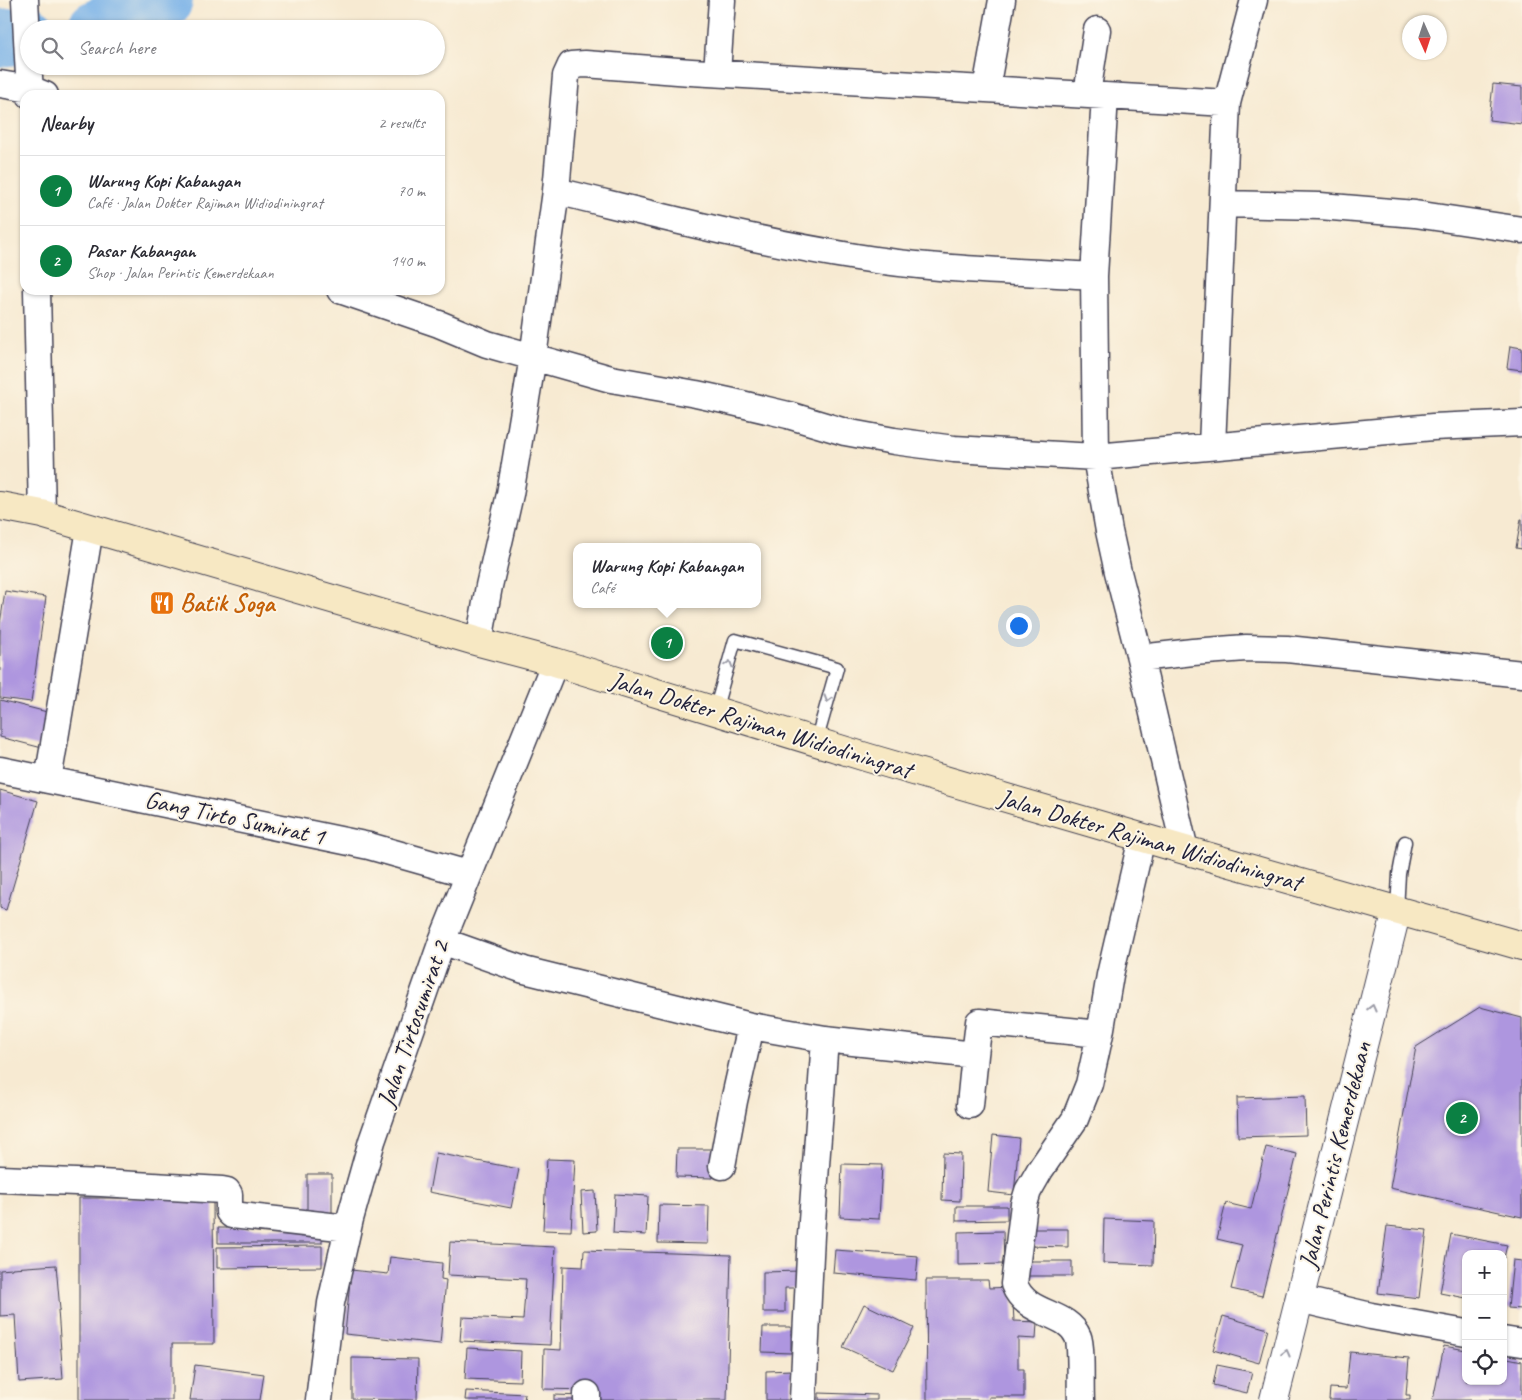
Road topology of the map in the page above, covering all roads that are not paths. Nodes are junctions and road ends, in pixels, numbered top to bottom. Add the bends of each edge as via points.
1 (25, 0) edge
2 (722, 0) edge
3 (1002, 0) edge
4 (1254, 0) edge
5 (26, 20) edge
6 (1097, 30) dead end
7 (717, 73) junction
8 (32, 75) edge
9 (0, 84) edge
10 (986, 89) junction
11 (24, 90) edge
12 (35, 90) edge
13 (1096, 95) junction
14 (1227, 103) junction
15 (556, 191) junction
16 (1223, 204) junction
17 (1522, 230) edge
18 (1094, 276) junction
19 (37, 295) edge
20 (355, 295) edge
21 (533, 357) junction
22 (1522, 423) edge
23 (1212, 446) junction
24 (1096, 457) junction
25 (0, 506) edge
26 (42, 514) junction
27 (90, 529) junction
28 (479, 642) junction
29 (1140, 658) junction
30 (555, 662) junction
31 (1522, 674) edge
32 (716, 711) junction
33 (816, 742) junction
34 (0, 770) edge
35 (48, 780) junction
36 (1142, 838) junction
37 (1405, 842) dead end
38 (1185, 850) junction
39 (468, 874) junction
40 (1397, 910) junction
41 (442, 941) junction
42 (1522, 946) edge
43 (751, 1026) junction
44 (1100, 1034) junction
45 (825, 1038) junction
46 (975, 1055) junction
47 (970, 1105) dead end
48 (722, 1166) dead end
49 (0, 1179) edge
50 (348, 1228) junction
51 (1300, 1299) junction
52 (1462, 1332) edge
53 (1507, 1341) edge
54 (1522, 1343) edge
55 (319, 1400) edge
56 (803, 1400) edge
57 (1081, 1400) edge
58 (1274, 1400) edge

1 - 5 street
2 - 7 street
3 - 10 street
4 - 14 street
6 - 13 street
7 - 10 street
7 - 15 street via 572,65 566,76
8 - 12 street
9 - 11 street
10 - 13 street
13 - 14 street
13 - 18 street
14 - 16 street
15 - 18 street via 733,234 856,258 922,266
15 - 21 street
16 - 17 street via 1320,206 1415,214
16 - 23 street
18 - 24 street
19 - 26 street
20 - 21 street via 487,344
21 - 24 street via 611,379 705,396 845,432 894,441 954,449
21 - 28 street via 510,494
22 - 23 street via 1433,427
23 - 24 street
24 - 29 street via 1108,531
25 - 26 main road, Jalan Dokter Rajiman Widiodiningrat
26 - 27 main road, Jalan Dokter Rajiman Widiodiningrat
27 - 28 main road, Jalan Dokter Rajiman Widiodiningrat
27 - 35 street
28 - 30 main road, Jalan Dokter Rajiman Widiodiningrat
29 - 31 street via 1246,648 1287,649
29 - 38 street
30 - 32 main road, Jalan Dokter Rajiman Widiodiningrat
30 - 39 street, Jalan Tirtosumirat 2
32 - 33 main road, Jalan Dokter Rajiman Widiodiningrat
32 -> 33 lane via 735,640 837,668
33 - 36 main road, Jalan Dokter Rajiman Widiodiningrat
34 - 35 street, Gang Tirto Sumirat 1
35 - 39 street, Gang Tirto Sumirat 1 via 369,846
36 - 38 main road, Jalan Dokter Rajiman Widiodiningrat
36 - 44 street via 1110,975
37 - 40 lane via 1398,874
38 - 40 main road, Jalan Dokter Rajiman Widiodiningrat
39 - 41 street, Jalan Tirtosumirat 2
40 - 42 main road, Jalan Dokter Rajiman Widiodiningrat
51 -> 40 street, Jalan Perintis Kemerdekaan
41 - 43 street via 524,970
41 - 50 street, Jalan Tirtosumirat 2 via 372,1141
43 - 45 street
43 - 48 street
44 - 46 street via 979,1022
44 - 57 street via 1089,1084 1075,1119 1028,1191 1014,1284 1032,1306 1073,1328 1079,1340
45 - 46 street
45 - 56 street
46 - 47 street
49 - 50 street via 222,1190 229,1194 229,1212 232,1215
50 - 55 street, Jalan Tirtosumirat 2 via 331,1303
51 - 52 street
58 -> 51 street, Jalan Perintis Kemerdekaan
53 - 54 street

